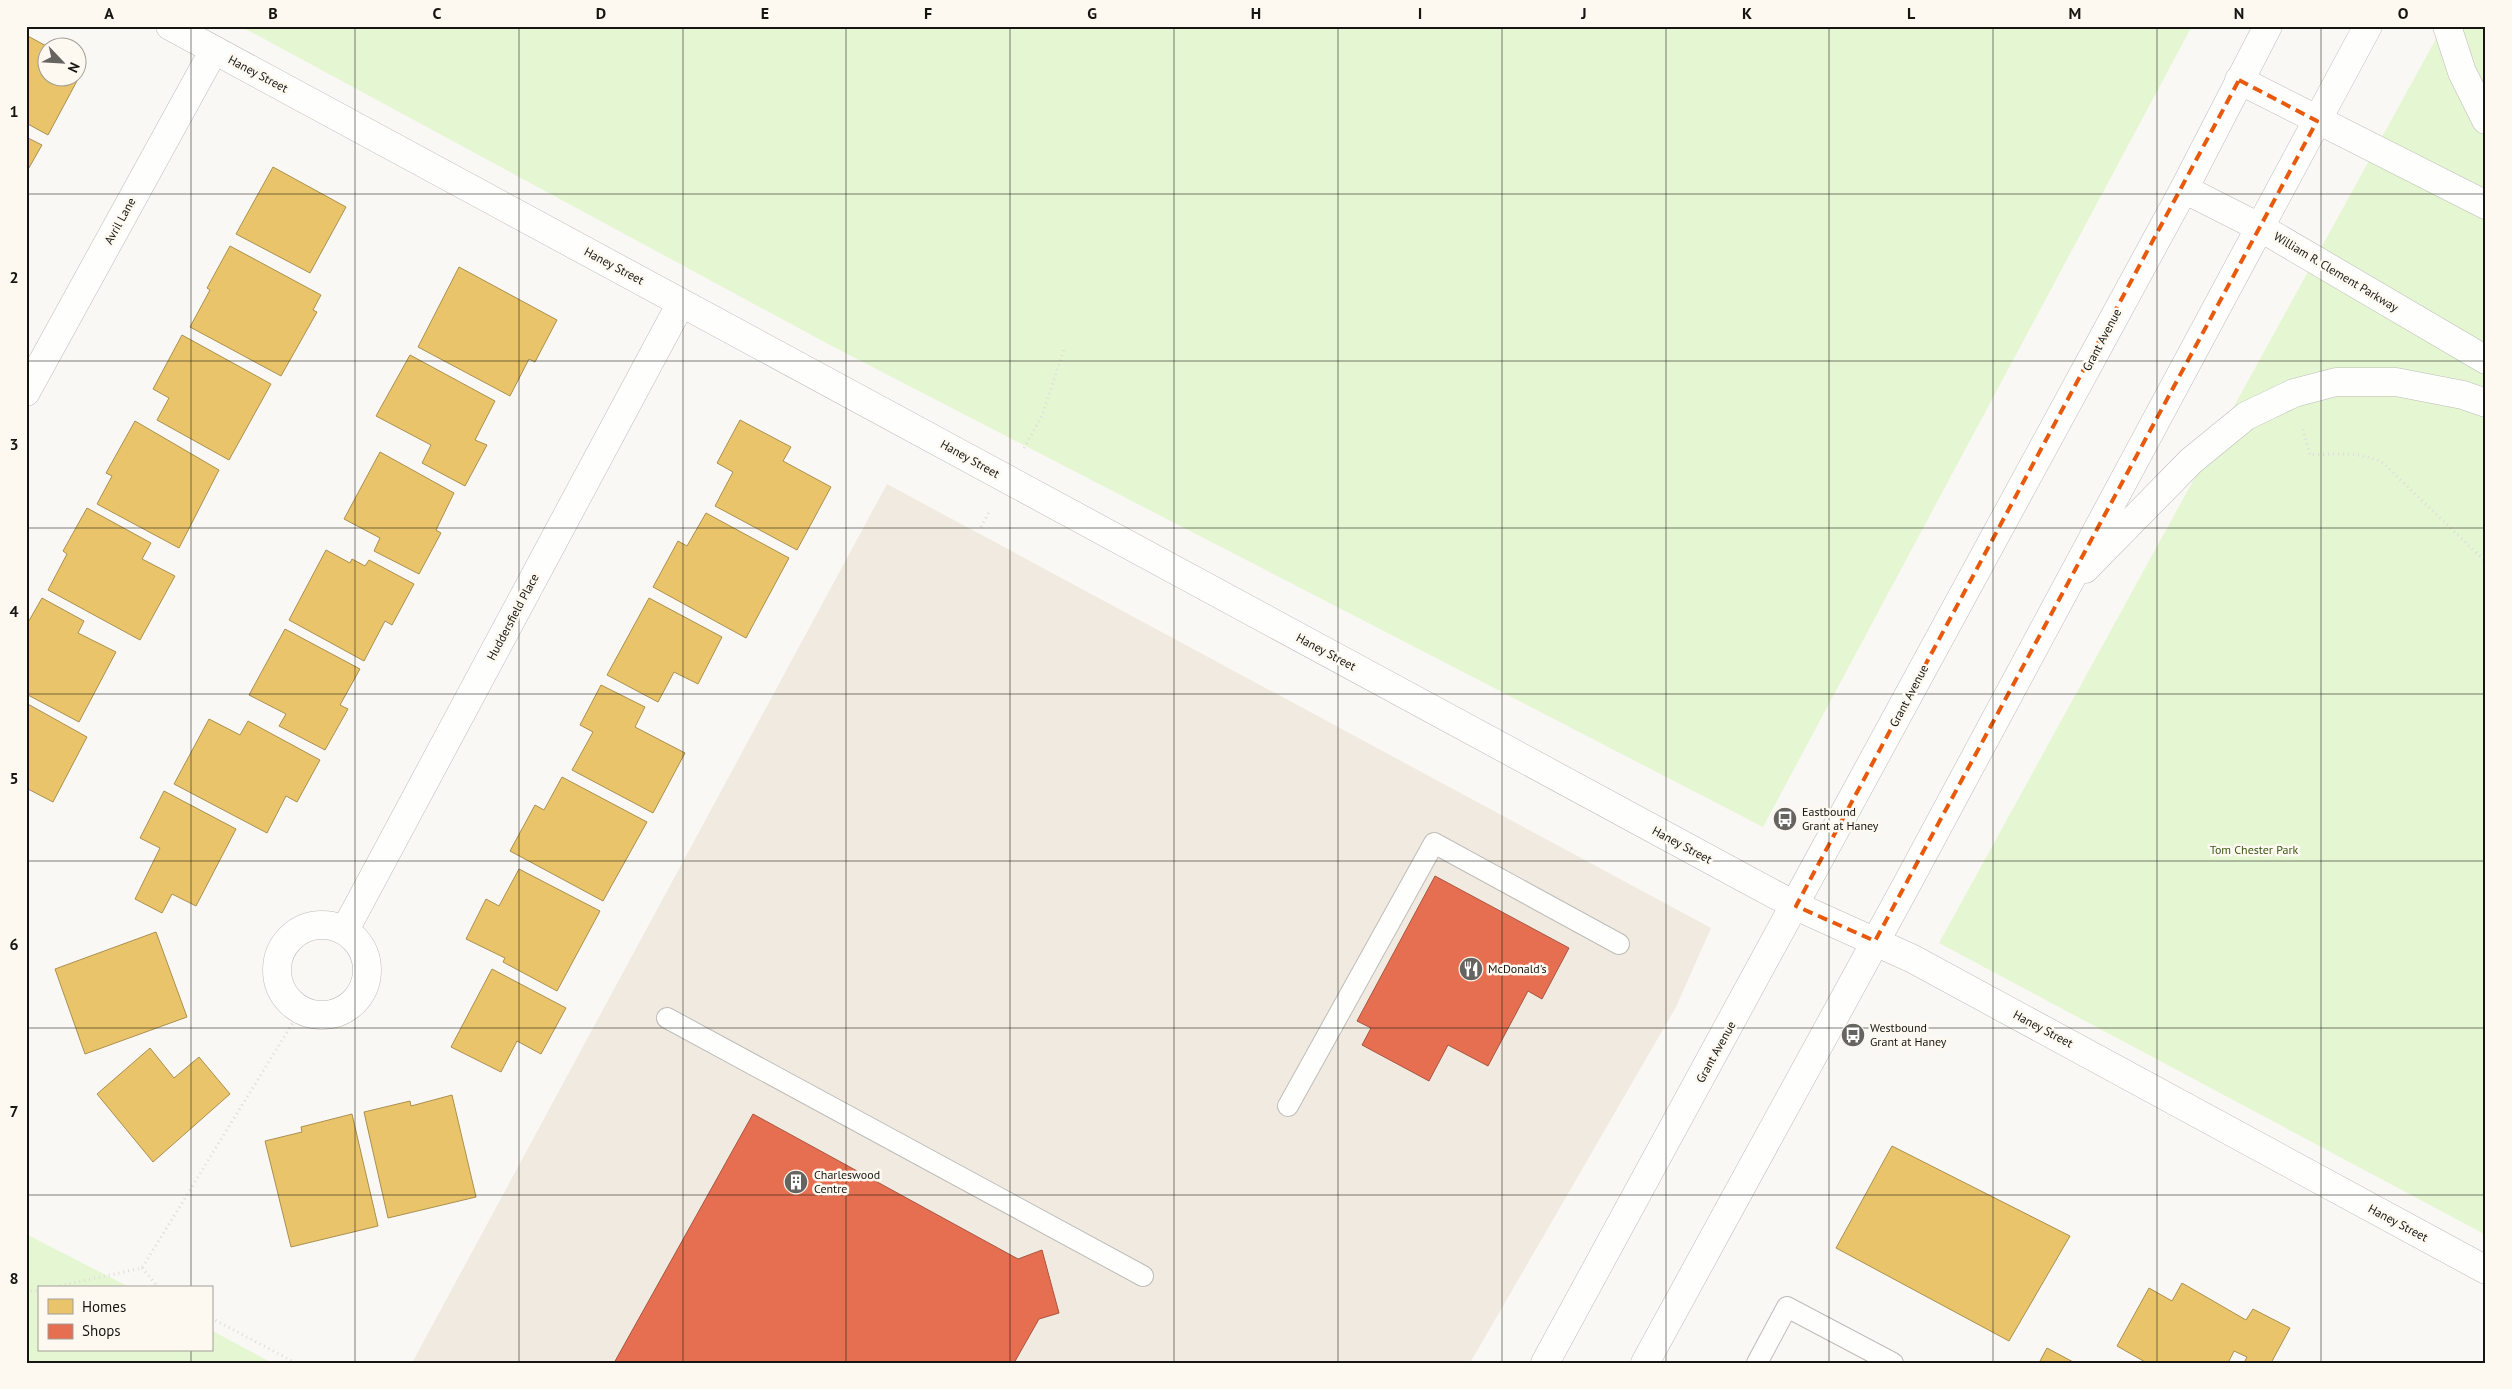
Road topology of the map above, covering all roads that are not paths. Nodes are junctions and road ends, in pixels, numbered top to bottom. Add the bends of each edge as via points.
1 (170, 26) edge
2 (2268, 26) edge
3 (2368, 26) edge
4 (2447, 26) edge
5 (214, 50) junction
6 (2239, 80) junction
7 (2486, 120) edge
8 (2316, 121) junction
9 (2184, 189) junction
10 (2486, 205) edge
11 (2261, 228) junction
12 (681, 303) junction
13 (2486, 360) edge
14 (26, 392) edge
15 (2486, 403) edge
16 (2062, 593) junction
17 (1796, 906) junction
18 (344, 930) junction
19 (1875, 941) junction
20 (1619, 944) dead end
21 (667, 1018) dead end
22 (1288, 1106) dead end
23 (2486, 1270) edge
24 (1143, 1276) dead end
25 (1546, 1363) edge
26 (1645, 1363) edge
27 (1757, 1363) edge
28 (1892, 1363) edge

1 - 5 main road, Haney Street
2 - 6 main road, Grant Avenue
3 - 8 main road
4 - 7 main road via 2462,72
5 - 12 main road, Haney Street
5 - 14 main road, Avril Lane
6 - 8 main road
6 - 9 main road, Grant Avenue
8 - 10 main road
8 - 11 main road
9 - 11 main road, William R. Clement Parkway
9 - 17 main road, Grant Avenue
11 - 13 main road, William R. Clement Parkway
11 - 16 main road
12 - 17 main road, Haney Street
12 - 18 main road, Huddersfield Place
15 - 16 main road via 2463,395 2396,382 2336,382 2294,394 2246,416 2191,461
16 - 19 main road
17 - 19 main road, Haney Street
17 - 25 main road, Grant Avenue
18 - 18 main road via 357,940 365,954 367,976 363,991 339,1012 324,1016 300,1011 279,988 276,969 280,953 288,940 313,925 330,925
19 - 23 main road, Haney Street
19 - 26 main road
20 - 22 lane via 1434,843
21 - 24 lane
27 - 28 lane via 1786,1307

